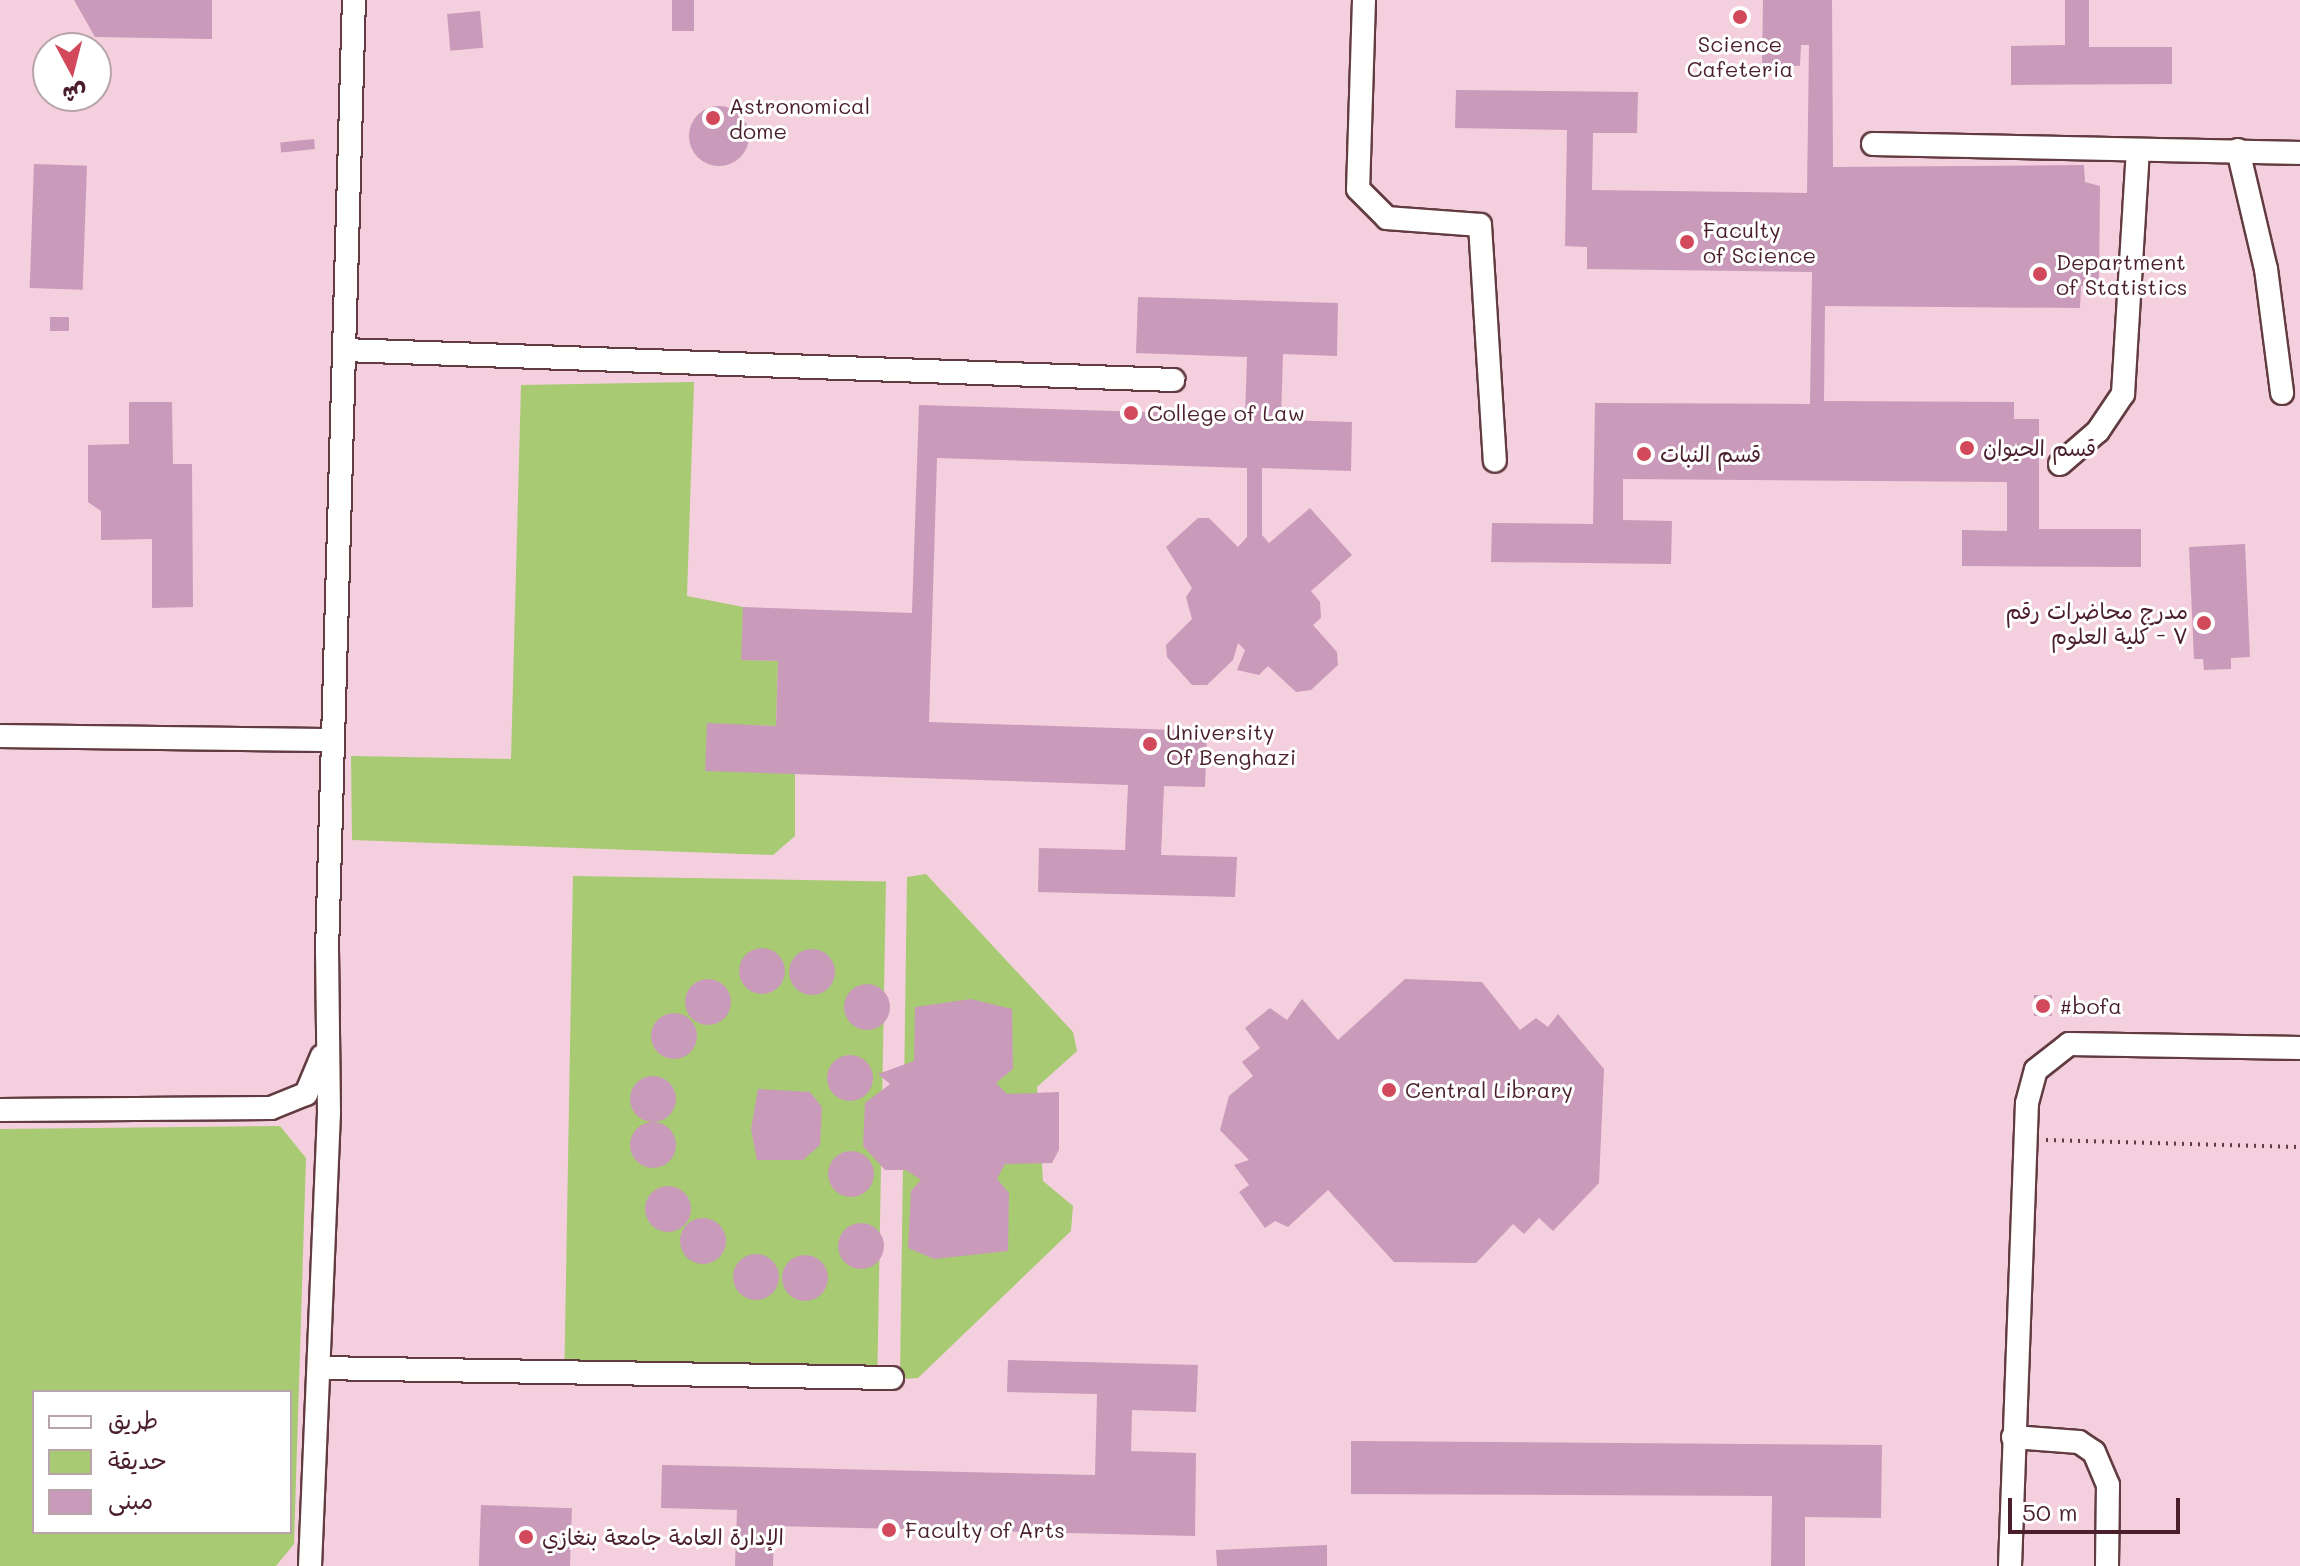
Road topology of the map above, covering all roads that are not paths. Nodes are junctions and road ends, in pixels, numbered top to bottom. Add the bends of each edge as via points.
1 (354, 0) edge
2 (1364, 0) edge
3 (1873, 144) dead end
4 (2138, 150) junction
5 (2238, 150) junction
6 (2300, 153) edge
7 (344, 350) junction
8 (1173, 380) dead end
9 (2282, 393) dead end
10 (1495, 461) dead end
11 (2060, 464) dead end
12 (0, 736) edge
13 (333, 740) junction
14 (327, 1037) junction
15 (2300, 1048) edge
16 (0, 1110) edge
17 (319, 1368) junction
18 (892, 1378) dead end
19 (2013, 1437) junction
20 (310, 1566) edge
21 (2010, 1566) edge
22 (2107, 1566) edge

1 - 7 lane
2 - 10 lane via 1358,189 1387,218 1480,225
3 - 4 lane
4 - 5 lane
4 - 11 lane via 2123,394 2098,431
5 - 6 lane
5 - 9 lane via 2266,269
7 - 8 lane
7 - 13 lane
12 - 13 lane
13 - 14 lane
14 - 16 lane via 312,1084 287,1105
14 - 17 lane
15 - 19 lane via 2069,1044 2036,1070 2026,1140
17 - 18 lane
17 - 20 lane
19 - 21 lane
19 - 22 lane via 2079,1442 2094,1452 2108,1485

